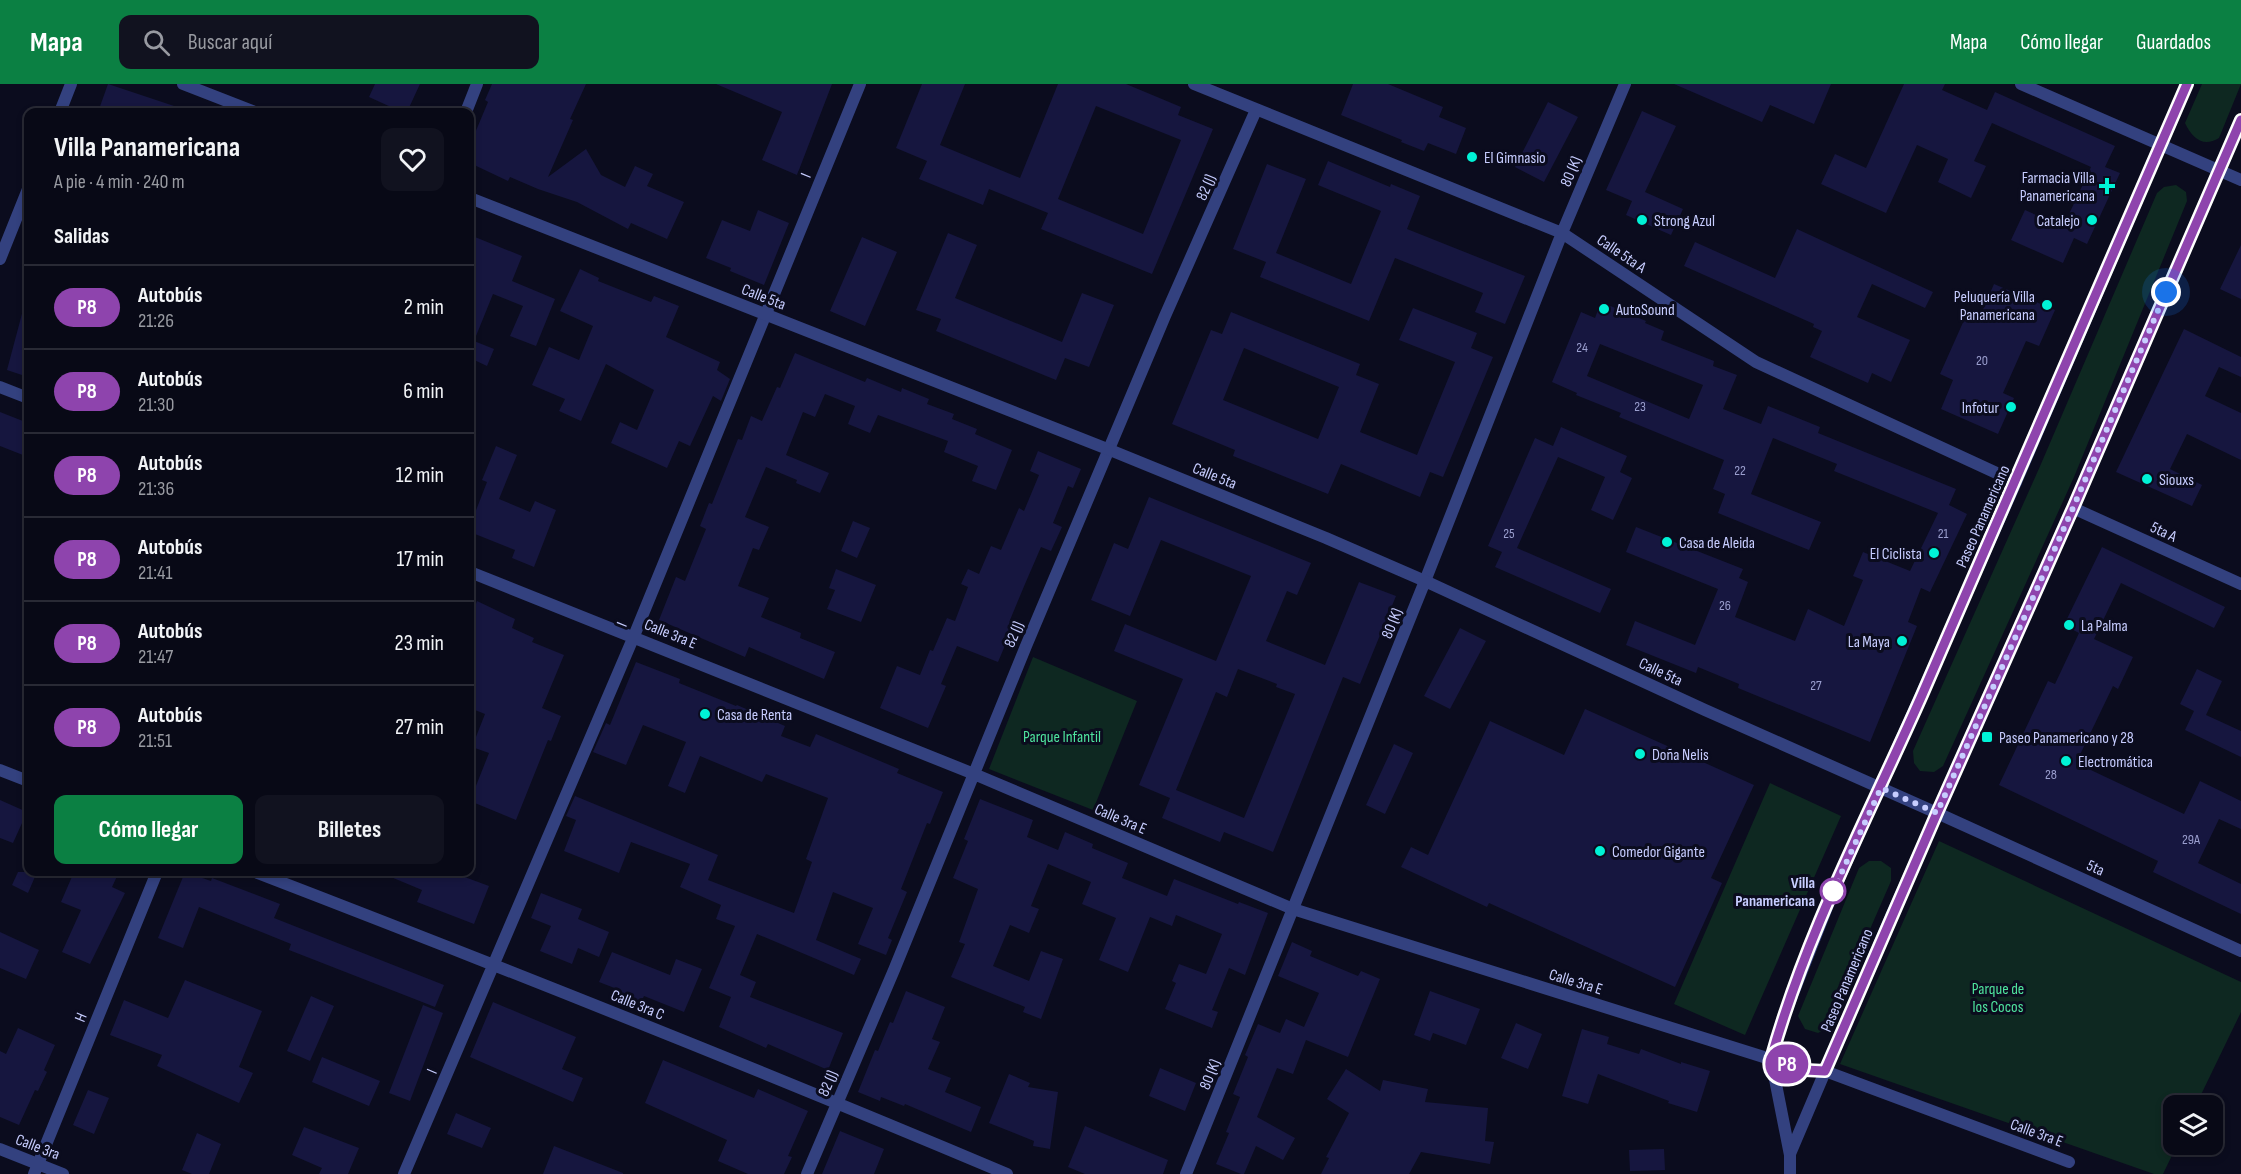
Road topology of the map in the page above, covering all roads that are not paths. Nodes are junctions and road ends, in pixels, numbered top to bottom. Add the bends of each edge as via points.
1 (71, 84) edge
2 (183, 84) edge
3 (477, 84) edge
4 (860, 84) edge
5 (1194, 84) edge
6 (1625, 84) edge
7 (2021, 84) edge
8 (2187, 84) edge
9 (62, 108) edge
10 (245, 108) edge
11 (468, 108) edge
12 (1256, 110) junction
13 (2241, 120) edge
14 (2161, 144) junction
15 (2219, 170) junction
16 (2241, 180) edge
17 (24, 199) edge
18 (474, 200) edge
19 (1562, 233) junction
20 (0, 259) edge
21 (765, 314) junction
22 (0, 387) edge
23 (24, 396) edge
24 (1110, 450) junction
25 (2016, 482) junction
26 (2073, 508) junction
27 (474, 574) edge
28 (1425, 581) junction
29 (2241, 584) edge
30 (634, 636) junction
31 (0, 770) edge
32 (974, 774) junction
33 (24, 780) edge
34 (1881, 788) junction
35 (1937, 813) junction
36 (156, 876) edge
37 (265, 876) edge
38 (1293, 909) junction
39 (2241, 951) edge
40 (495, 964) junction
41 (1771, 1059) junction
42 (1825, 1071) junction
43 (837, 1102) junction
44 (0, 1149) edge
45 (1790, 1155) junction
46 (2069, 1162) dead end
47 (36, 1169) edge
48 (63, 1174) edge
49 (405, 1174) edge
50 (807, 1174) edge
51 (1007, 1174) edge
52 (1186, 1174) edge
53 (1790, 1174) edge

1 - 9 street
2 - 10 street
3 - 11 street
4 - 21 street, I
5 - 12 street, Calle 5ta A
6 - 19 street, 80 (K)
7 - 14 street
8 - 14 street, Paseo Panamericano
12 - 19 street, Calle 5ta A
12 - 24 street, 82 (J)
13 - 15 street, Paseo Panamericano
14 - 15 street
14 - 25 street, Paseo Panamericano
15 - 16 street
15 - 26 street, Paseo Panamericano
17 - 20 street
18 - 21 street, Calle 5ta
19 - 25 street, Calle 5ta A via 1756,362
19 - 28 street, 80 (K)
21 - 24 street, Calle 5ta
21 - 30 street, I
22 - 23 street
24 - 28 street, Calle 5ta
24 - 32 street, 82 (J)
25 - 34 street, Paseo Panamericano
26 - 29 street, 5ta A
26 - 35 street, Paseo Panamericano
27 - 30 street, Calle 3ra E
28 - 34 street, Calle 5ta
28 - 38 street, 80 (K)
30 - 32 street, Calle 3ra E
30 - 40 street, I
31 - 33 street
32 - 38 street, Calle 3ra E
32 - 43 street, 82 (J)
34 - 35 street, Calle 5ta
34 - 41 street, Paseo Panamericano via 1833,892
35 - 39 street, 5ta
35 - 42 street, Paseo Panamericano
36 - 47 street, H
37 - 40 street, Calle 3ra C
38 - 41 street, Calle 3ra E
38 - 52 street, 80 (K)
40 - 43 street, Calle 3ra C
40 - 49 street, I
41 - 42 street, Calle 3ra E via 1805,1070
41 - 45 street, Paseo Panamericano
42 - 45 street, Paseo Panamericano
42 - 46 street, Calle 3ra E
43 - 50 street, 82 (J)
43 - 51 street, Calle 3ra C
44 - 47 street, Calle 3ra
45 - 53 street
47 - 48 street, Calle 3ra

